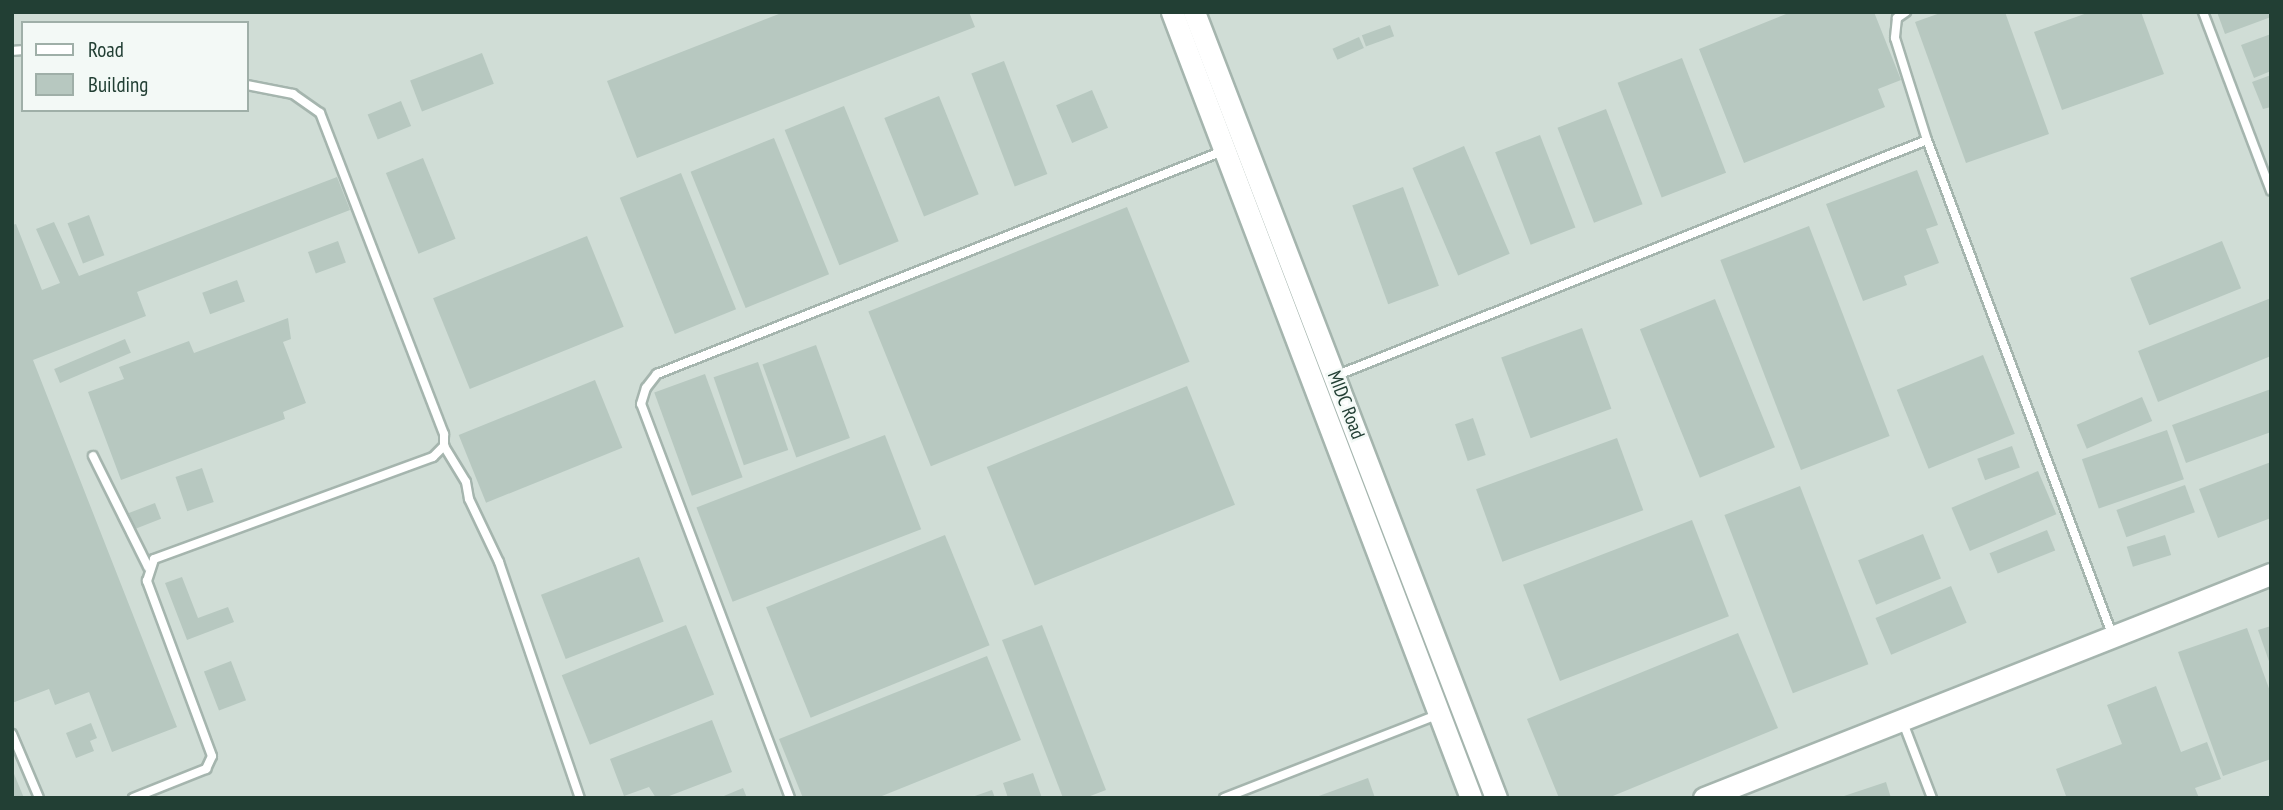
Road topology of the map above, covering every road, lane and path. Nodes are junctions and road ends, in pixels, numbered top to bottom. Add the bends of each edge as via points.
1 (1172, 12) edge
2 (1194, 12) edge
3 (1906, 12) edge
4 (2203, 12) edge
5 (248, 85) edge
6 (1927, 140) junction
7 (1225, 150) junction
8 (2271, 191) edge
9 (1325, 380) junction
10 (444, 446) junction
11 (93, 456) dead end
12 (148, 567) junction
13 (2271, 574) edge
14 (2113, 637) junction
15 (1440, 714) junction
16 (1902, 720) junction
17 (12, 734) edge
18 (39, 798) edge
19 (133, 798) edge
20 (580, 798) edge
21 (790, 798) edge
22 (1224, 798) edge
23 (1471, 798) edge
24 (1496, 798) edge
25 (1704, 798) edge
26 (1932, 798) edge

1 - 7 street, MIDC Road
2 - 9 street, MIDC Road
3 - 6 lane via 1897,18 1895,38
4 - 8 lane
5 - 10 lane via 293,93 320,113 444,435
6 - 9 lane
6 - 14 lane
7 - 9 street, MIDC Road
7 - 21 lane via 657,374 646,388 641,404
9 - 15 street, MIDC Road
9 - 24 street, MIDC Road
10 - 12 lane via 433,457 154,559
10 - 20 lane via 466,482 469,499 499,562
11 - 12 lane
12 - 19 lane via 147,581 212,756 206,769
13 - 14 street
14 - 16 street
15 - 22 lane
15 - 23 street, MIDC Road
16 - 25 street
16 - 26 lane
17 - 18 lane

